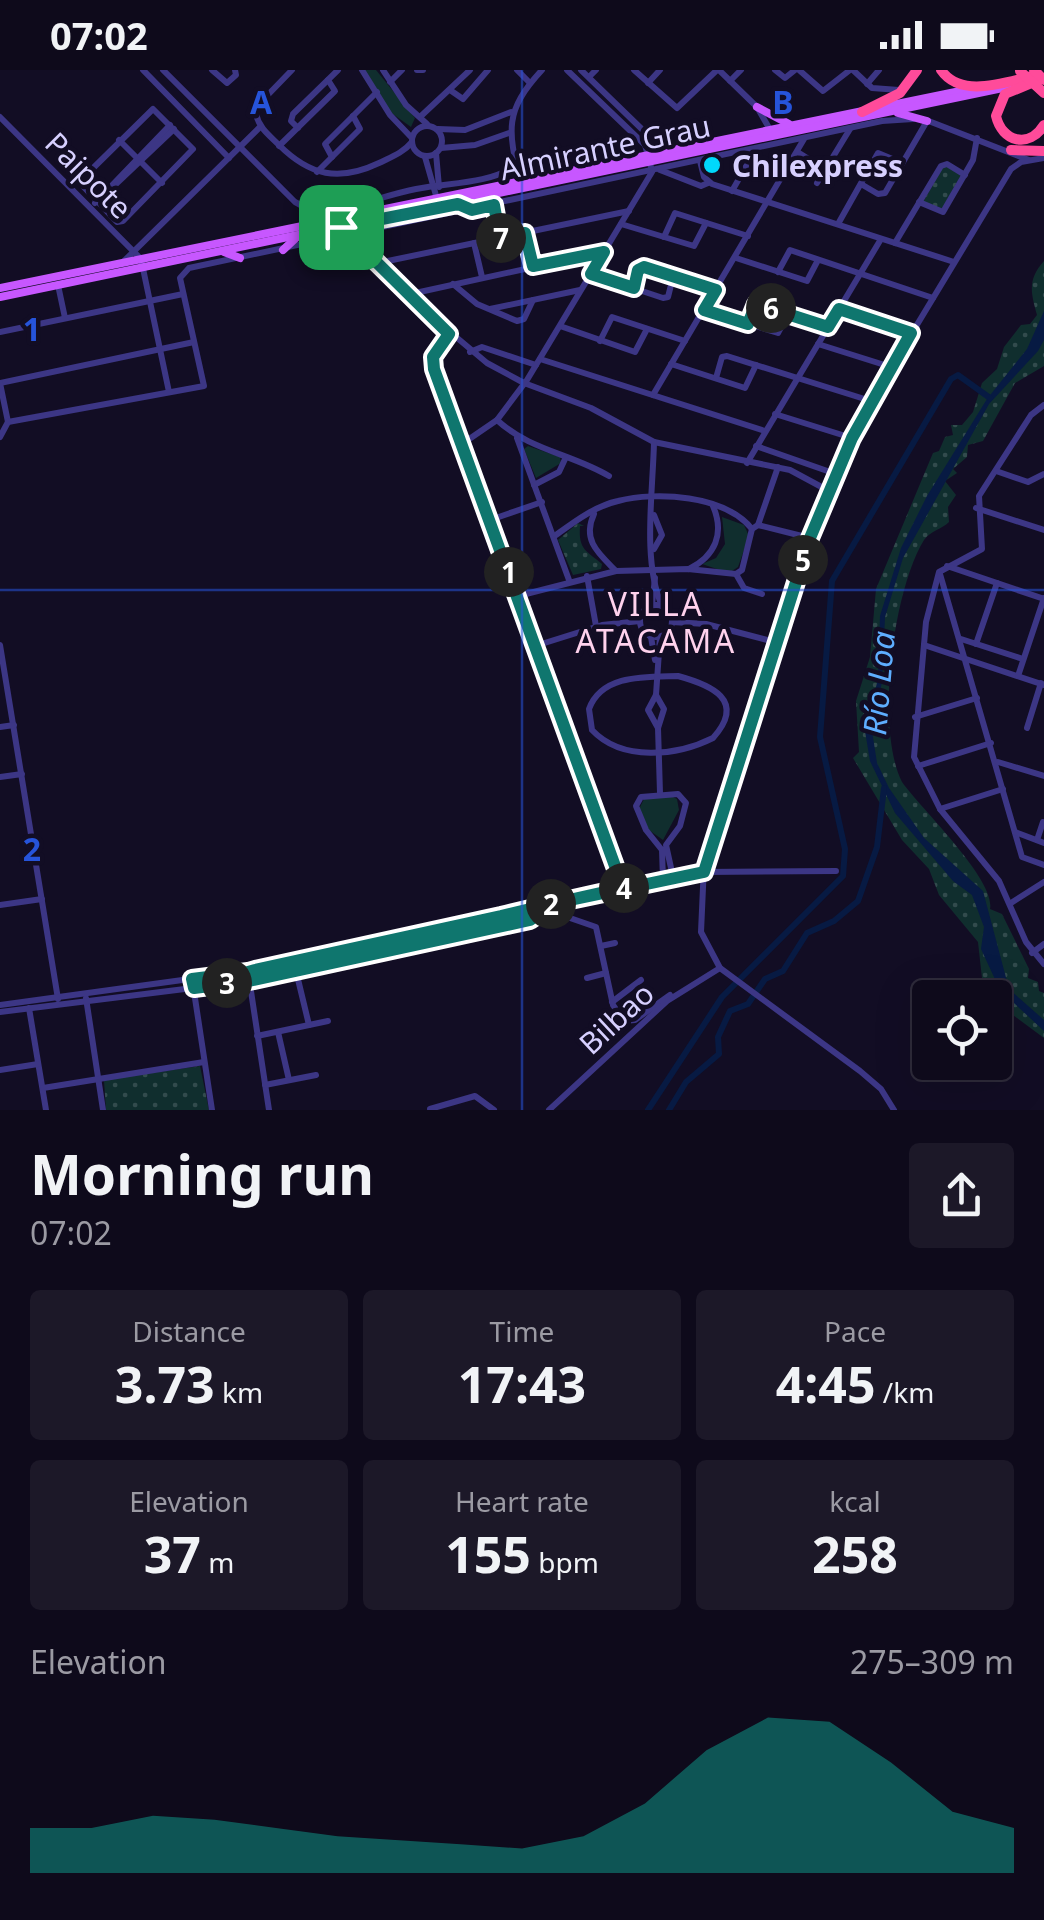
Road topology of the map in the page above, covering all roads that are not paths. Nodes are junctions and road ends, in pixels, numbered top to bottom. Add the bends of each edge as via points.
1 (143, 70) edge
2 (163, 70) edge
3 (212, 70) edge
4 (236, 70) edge
5 (292, 70) edge
6 (338, 70) edge
7 (362, 70) edge
8 (384, 70) edge
9 (402, 70) edge
10 (470, 70) edge
11 (517, 70) edge
12 (542, 70) edge
13 (567, 70) edge
14 (582, 70) edge
15 (596, 70) edge
16 (634, 70) edge
17 (660, 70) edge
18 (718, 70) edge
19 (741, 70) edge
20 (775, 70) edge
21 (797, 70) edge
22 (851, 70) edge
23 (879, 70) edge
24 (917, 70) edge
25 (942, 70) edge
26 (483, 72) edge
27 (589, 78) junction
28 (328, 80) junction
29 (730, 80) junction
30 (1036, 80) edge
31 (390, 82) junction
32 (530, 82) junction
33 (648, 82) junction
34 (866, 84) junction
35 (985, 86) junction
36 (450, 90) junction
37 (903, 90) junction
38 (377, 92) junction
39 (757, 107) junction
40 (512, 112) junction
41 (862, 112) junction
42 (888, 113) junction
43 (353, 116) junction
44 (0, 117) edge
45 (420, 117) junction
46 (927, 121) junction
47 (428, 125) junction
48 (260, 126) junction
49 (793, 126) junction
50 (826, 126) junction
51 (1044, 126) edge
52 (172, 127) junction
53 (298, 128) junction
54 (850, 128) junction
55 (438, 129) junction
56 (509, 133) junction
57 (772, 134) junction
58 (819, 136) junction
59 (650, 137) dead end
60 (976, 138) junction
61 (804, 139) junction
62 (120, 140) junction
63 (413, 144) junction
64 (280, 146) junction
65 (240, 148) junction
66 (722, 148) junction
67 (756, 149) junction
68 (439, 150) junction
69 (1012, 150) junction
70 (799, 152) junction
71 (1044, 154) edge
72 (424, 156) junction
73 (332, 157) junction
74 (229, 158) junction
75 (712, 159) junction
76 (139, 160) junction
77 (1029, 160) junction
78 (700, 161) junction
79 (902, 163) junction
80 (653, 165) junction
81 (516, 166) junction
82 (825, 169) junction
83 (1011, 169) junction
84 (317, 172) junction
85 (965, 175) junction
86 (520, 181) junction
87 (162, 182) junction
88 (710, 183) junction
89 (558, 184) junction
90 (817, 184) dead end
91 (862, 184) junction
92 (437, 186) junction
93 (732, 191) junction
94 (548, 194) junction
95 (440, 199) junction
96 (96, 201) junction
97 (919, 202) junction
98 (768, 203) junction
99 (458, 204) junction
100 (494, 205) junction
101 (90, 208) junction
102 (306, 210) junction
103 (472, 210) junction
104 (629, 211) junction
105 (332, 220) junction
106 (706, 222) junction
107 (622, 224) junction
108 (838, 224) junction
109 (306, 225) junction
110 (341, 227) junction
111 (525, 233) junction
112 (298, 235) junction
113 (350, 236) junction
114 (664, 237) junction
115 (748, 237) junction
116 (500, 238) junction
117 (881, 239) junction
118 (474, 243) junction
119 (894, 243) junction
120 (220, 250) junction
121 (283, 250) junction
122 (133, 252) junction
123 (604, 252) junction
124 (240, 258) junction
125 (736, 258) junction
126 (818, 260) junction
127 (954, 262) junction
128 (142, 263) junction
129 (376, 263) junction
130 (121, 264) junction
131 (533, 266) junction
132 (778, 272) junction
133 (591, 274) junction
134 (860, 274) junction
135 (673, 276) junction
136 (482, 277) junction
137 (452, 283) junction
138 (58, 285) junction
139 (0, 288) edge
140 (634, 288) junction
141 (582, 290) junction
142 (716, 290) junction
143 (183, 294) junction
144 (406, 295) junction
145 (0, 297) edge
146 (933, 298) junction
147 (534, 300) junction
148 (149, 301) junction
149 (839, 309) junction
150 (488, 310) junction
151 (704, 310) junction
152 (788, 314) junction
153 (65, 318) junction
154 (748, 324) junction
155 (560, 326) junction
156 (828, 327) junction
157 (647, 329) junction
158 (0, 332) edge
159 (911, 333) junction
160 (449, 334) junction
161 (600, 341) junction
162 (194, 342) junction
163 (685, 342) junction
164 (818, 344) junction
165 (160, 348) junction
166 (470, 352) junction
167 (538, 362) junction
168 (672, 364) junction
169 (756, 365) junction
170 (891, 366) junction
171 (716, 378) junction
172 (798, 378) junction
173 (0, 383) edge
174 (524, 383) junction
175 (169, 392) junction
176 (653, 395) junction
177 (871, 401) junction
178 (1044, 405) edge
179 (775, 414) junction
180 (498, 420) junction
181 (8, 422) junction
182 (765, 431) junction
183 (0, 437) edge
184 (517, 438) junction
185 (852, 438) junction
186 (654, 442) junction
187 (462, 444) junction
188 (756, 446) junction
189 (566, 457) junction
190 (747, 462) junction
191 (1044, 466) edge
192 (778, 467) junction
193 (996, 471) junction
194 (836, 474) junction
195 (1044, 474) edge
196 (609, 476) dead end
197 (1034, 480) junction
198 (534, 485) junction
199 (828, 491) junction
200 (653, 497) junction
201 (542, 502) junction
202 (712, 505) junction
203 (976, 508) junction
204 (596, 510) junction
205 (653, 514) junction
206 (1044, 519) edge
207 (490, 520) junction
208 (1031, 526) junction
209 (755, 527) junction
210 (1044, 530) edge
211 (556, 535) junction
212 (810, 538) junction
213 (654, 550) junction
214 (947, 566) junction
215 (688, 569) junction
216 (616, 571) junction
217 (939, 572) junction
218 (654, 573) junction
219 (736, 574) junction
220 (586, 576) junction
221 (569, 580) junction
222 (997, 582) junction
223 (762, 594) dead end
224 (518, 596) junction
225 (1044, 598) edge
226 (652, 605) junction
227 (662, 606) junction
228 (640, 621) junction
229 (672, 622) junction
230 (596, 626) junction
231 (655, 637) junction
232 (960, 639) junction
233 (775, 642) junction
234 (976, 644) junction
235 (0, 645) edge
236 (924, 645) junction
237 (534, 646) junction
238 (965, 658) junction
239 (1024, 659) junction
240 (1018, 676) junction
241 (656, 677) junction
242 (1042, 684) edge
243 (656, 695) junction
244 (978, 698) junction
245 (916, 717) junction
246 (14, 724) junction
247 (0, 727) edge
248 (658, 728) junction
249 (1027, 728) dead end
250 (991, 743) junction
251 (658, 752) junction
252 (996, 762) junction
253 (918, 766) junction
254 (22, 774) junction
255 (1044, 776) edge
256 (0, 777) edge
257 (1004, 789) junction
258 (660, 793) junction
259 (940, 808) junction
260 (1043, 822) edge
261 (1015, 832) junction
262 (1040, 841) edge
263 (663, 846) junction
264 (1044, 865) edge
265 (836, 871) dead end
266 (704, 872) junction
267 (673, 878) junction
268 (663, 880) junction
269 (1044, 882) edge
270 (623, 888) junction
271 (42, 899) junction
272 (556, 903) junction
273 (1011, 903) junction
274 (0, 904) edge
275 (524, 910) junction
276 (549, 914) junction
277 (532, 918) junction
278 (615, 944) dead end
279 (1044, 944) edge
280 (601, 946) junction
281 (1032, 953) junction
282 (1044, 964) edge
283 (720, 968) junction
284 (296, 971) junction
285 (606, 973) junction
286 (248, 976) junction
287 (586, 978) dead end
288 (641, 980) dead end
289 (193, 983) junction
290 (676, 993) junction
291 (86, 997) junction
292 (58, 1001) junction
293 (612, 1002) junction
294 (29, 1008) junction
295 (0, 1009) edge
296 (616, 1011) junction
297 (328, 1021) dead end
298 (309, 1025) junction
299 (594, 1031) dead end
300 (278, 1032) junction
301 (257, 1036) junction
302 (204, 1062) junction
303 (38, 1064) junction
304 (0, 1070) edge
305 (316, 1075) dead end
306 (98, 1079) junction
307 (290, 1080) junction
308 (265, 1086) junction
309 (42, 1088) junction
310 (427, 1098) dead end
311 (430, 1109) edge
312 (894, 1109) edge
313 (46, 1110) edge
314 (103, 1110) edge
315 (212, 1110) edge
316 (269, 1110) edge
317 (494, 1110) edge
318 (549, 1110) edge

1 - 74 street
2 - 65 street
3 - 4 street via 227,83
5 - 48 street via 257,109
6 - 28 street
7 - 38 street
8 - 31 street
9 - 31 street
10 - 36 street
11 - 32 street
12 - 32 street
13 - 80 street via 639,139
14 - 27 street
15 - 27 street
16 - 33 street
17 - 33 street
18 - 29 street
18 - 33 street via 676,108
19 - 29 street
20 - 21 street via 785,78
21 - 22 street via 822,91
22 - 34 street
23 - 34 street
24 - 37 highway
25 - 35 highway via 954,83
26 - 36 street via 463,99
27 - 59 street
28 - 53 street via 293,114
28 - 53 street via 335,91
29 - 39 street
30 - 35 highway, Almirante Grau
30 - 42 main road, Almirante Grau
30 - 51 highway via 1002,97 998,123 1020,140
31 - 45 street
32 - 40 street
34 - 37 street
35 - 41 main road, Almirante Grau
36 - 45 street
37 - 41 highway
38 - 43 street
38 - 63 street
39 - 49 main road
39 - 57 street
40 - 55 street via 465,130
40 - 56 street
41 - 49 main road, Almirante Grau
42 - 46 main road
42 - 50 main road, Almirante Grau
43 - 73 street via 360,129
43 - 73 street via 325,144
44 - 101 street, Paipote
45 - 47 street
46 - 54 street, Almirante Grau
46 - 60 street, Almirante Grau
46 - 79 street
47 - 55 street
47 - 63 street via 417,129
48 - 64 street
48 - 65 street
49 - 57 main road, Almirante Grau
50 - 57 main road, Almirante Grau
50 - 58 main road
52 - 62 street via 152,109
52 - 76 street
52 - 87 street via 193,150
53 - 64 street
54 - 58 street, Almirante Grau
54 - 82 street
55 - 68 street
56 - 68 street
56 - 81 street
57 - 66 main road, Almirante Grau
57 - 80 main road, Almirante Grau
58 - 61 street, Almirante Grau
60 - 69 street, Almirante Grau
60 - 85 street
61 - 67 street, Almirante Grau
61 - 70 street
62 - 76 street
62 - 96 street via 79,182
63 - 72 street
63 - 84 street via 356,172
64 - 84 street
65 - 74 street
65 - 102 street
66 - 75 main road
66 - 80 main road, Almirante Grau
67 - 75 street, Almirante Grau
67 - 93 street
68 - 72 street
68 - 92 street
69 - 71 highway
69 - 77 street, Almirante Grau
69 - 83 street
70 - 82 street
70 - 98 street
71 - 77 street
72 - 92 street
73 - 84 street
74 - 122 street
75 - 78 street, Almirante Grau
76 - 87 street
76 - 96 street
77 - 83 street
78 - 80 street, Almirante Grau
78 - 88 street
79 - 91 street via 882,195
79 - 91 street via 881,152
80 - 86 main road, Almirante Grau
80 - 88 street via 701,186
80 - 89 main road, Almirante Grau
80 - 94 street, Almirante Grau
80 - 104 street
81 - 86 street
81 - 92 street via 480,182
82 - 90 street
83 - 127 street
85 - 97 street via 943,212
85 - 97 street via 943,164
86 - 95 main road, Almirante Grau
87 - 96 street via 120,223
88 - 93 street
89 - 94 main road
89 - 99 main road, Almirante Grau
91 - 108 street
92 - 95 street
92 - 102 street via 354,208
93 - 98 street
94 - 100 street, Almirante Grau
95 - 105 main road, Almirante Grau
96 - 101 street
97 - 119 street
98 - 108 street
98 - 115 street
99 - 103 main road
99 - 110 main road, Almirante Grau
100 - 103 street, Almirante Grau
100 - 116 street
101 - 122 street, Paipote
102 - 105 street
102 - 109 main road
103 - 113 street, Almirante Grau
104 - 107 street
104 - 111 street
105 - 109 main road, Almirante Grau
105 - 110 street
106 - 114 street via 694,246
106 - 114 street via 675,212
106 - 115 street
107 - 114 street
107 - 123 street
108 - 117 street
109 - 128 main road, Almirante Grau
110 - 112 main road, Almirante Grau
110 - 113 street
111 - 116 street
111 - 131 street
112 - 120 main road, Almirante Grau
112 - 121 main road
113 - 121 street, Almirante Grau
113 - 129 street
115 - 125 street
116 - 118 street
117 - 119 street
117 - 134 street
118 - 129 street
118 - 136 street
119 - 127 street
120 - 124 main road
120 - 128 main road, Almirante Grau
121 - 124 street, Almirante Grau
122 - 128 street, Paipote
122 - 130 street
123 - 131 street
123 - 133 street
124 - 143 street, Almirante Grau via 189,268 180,278
125 - 132 street
125 - 142 street
126 - 132 street via 788,250
126 - 132 street via 807,282
126 - 134 street
127 - 146 street
128 - 130 main road, Almirante Grau
128 - 138 main road, Almirante Grau
128 - 148 street
129 - 144 street
130 - 139 main road, Almirante Grau
131 - 136 street
133 - 140 street
133 - 141 street
134 - 146 street
134 - 149 street
135 - 140 street via 641,268
135 - 140 street via 663,298
135 - 142 street
136 - 137 street
137 - 144 street
137 - 150 street
138 - 145 main road, Almirante Grau
138 - 153 street
141 - 147 street
141 - 155 street
142 - 151 street
143 - 148 street
143 - 162 street
144 - 160 street
146 - 159 street
147 - 150 street
147 - 150 street via 517,322
148 - 153 street
148 - 165 street
149 - 156 street
149 - 159 street
151 - 154 street
151 - 163 street
152 - 154 street via 780,334
152 - 154 street via 756,304
152 - 156 street
153 - 158 street
155 - 161 street
155 - 167 street
156 - 164 street
157 - 161 street via 612,318
157 - 161 street via 636,352
157 - 163 street
159 - 170 street
160 - 166 street
160 - 187 street via 432,363
162 - 165 street
162 - 175 street via 204,386
163 - 168 street
164 - 170 street
164 - 172 street
165 - 173 street
165 - 175 street
166 - 167 street via 482,347
166 - 174 street
167 - 174 street
167 - 176 street
168 - 171 street
168 - 176 street
169 - 171 street via 724,356
169 - 171 street via 748,387
169 - 172 street
170 - 177 street
172 - 177 street
172 - 179 street
173 - 181 street
174 - 180 street
174 - 186 street
175 - 181 street
176 - 182 street
177 - 185 street
178 - 193 street
179 - 182 street
179 - 185 street
180 - 184 street
180 - 187 street
181 - 183 street
182 - 188 street
184 - 189 street
184 - 198 street
185 - 194 street
186 - 190 street
186 - 200 street
187 - 207 street
188 - 190 street
188 - 194 street
189 - 196 street
189 - 198 street via 559,472
190 - 192 street
191 - 197 street
192 - 199 street
192 - 209 street
193 - 197 street
193 - 203 street
194 - 199 street
195 - 197 street
198 - 201 street
199 - 212 street
200 - 202 street
200 - 204 street
200 - 205 street
201 - 207 street
201 - 211 street
202 - 209 street
202 - 215 street via 716,546
203 - 208 street
203 - 214 street via 982,549
204 - 211 street
204 - 216 street via 590,542
205 - 213 street via 648,532
205 - 213 street via 662,535
206 - 208 street
207 - 224 street
208 - 210 street
209 - 212 street
209 - 219 street
211 - 221 street
212 - 233 street
213 - 218 street
214 - 217 street
214 - 222 street
215 - 218 street
215 - 219 street
216 - 218 street
216 - 220 street
217 - 232 street
217 - 236 street
218 - 226 street
218 - 227 street
219 - 223 street via 744,588
220 - 221 street
220 - 230 street
221 - 224 street
222 - 225 street
222 - 234 street
224 - 237 street
225 - 239 street
226 - 227 street
226 - 228 street
227 - 229 street
228 - 230 street
228 - 231 street
229 - 231 street
229 - 233 street
230 - 237 street
231 - 241 street
232 - 234 street
232 - 238 street
233 - 266 street
234 - 239 street
235 - 246 street
236 - 238 street
236 - 245 street
237 - 270 street
238 - 240 street
238 - 244 street
239 - 240 street
240 - 242 street
241 - 243 street
241 - 251 street via 604,688 588,717 608,742
241 - 251 street via 712,686 726,716 713,738
242 - 249 street
243 - 248 street via 664,709
243 - 248 street via 648,710
244 - 245 street
244 - 250 street
245 - 253 street
246 - 247 street
246 - 254 street
248 - 251 street
250 - 252 street
250 - 253 street
251 - 258 street
252 - 255 street
252 - 257 street
253 - 259 street
254 - 256 street
254 - 271 street
257 - 259 street
257 - 261 street
258 - 263 street via 641,797 636,806 646,830
258 - 263 street via 681,795 686,804 680,826
259 - 273 street
260 - 262 street
261 - 262 street
261 - 264 street via 1022,858
263 - 267 street
263 - 268 street
265 - 266 street
266 - 267 street
266 - 283 street via 701,932
267 - 268 street
268 - 270 street
269 - 273 street
270 - 272 street
271 - 274 street
271 - 292 street
272 - 275 street
272 - 276 street
273 - 281 street
275 - 277 street
275 - 286 street
276 - 277 street
276 - 280 street via 594,926
277 - 284 street
278 - 280 street
279 - 281 street
280 - 285 street
281 - 282 street
283 - 290 street, Bilbao
283 - 312 street via 860,1071
284 - 286 street
284 - 298 street
285 - 287 street
285 - 293 street
286 - 289 street
286 - 301 street
288 - 293 street
289 - 291 street
289 - 302 street
290 - 296 street via 635,1020 624,1021
290 - 318 street, Bilbao
291 - 292 street
291 - 306 street
292 - 294 street
292 - 295 street
293 - 296 street
294 - 295 street
294 - 303 street
296 - 299 street
297 - 298 street
298 - 300 street
300 - 301 street
300 - 307 street
301 - 308 street
302 - 306 street
302 - 315 street
303 - 304 street
303 - 309 street
305 - 307 street
306 - 309 street
306 - 314 street
307 - 308 street
308 - 316 street
309 - 313 street
310 - 311 street
311 - 317 street via 475,1096

